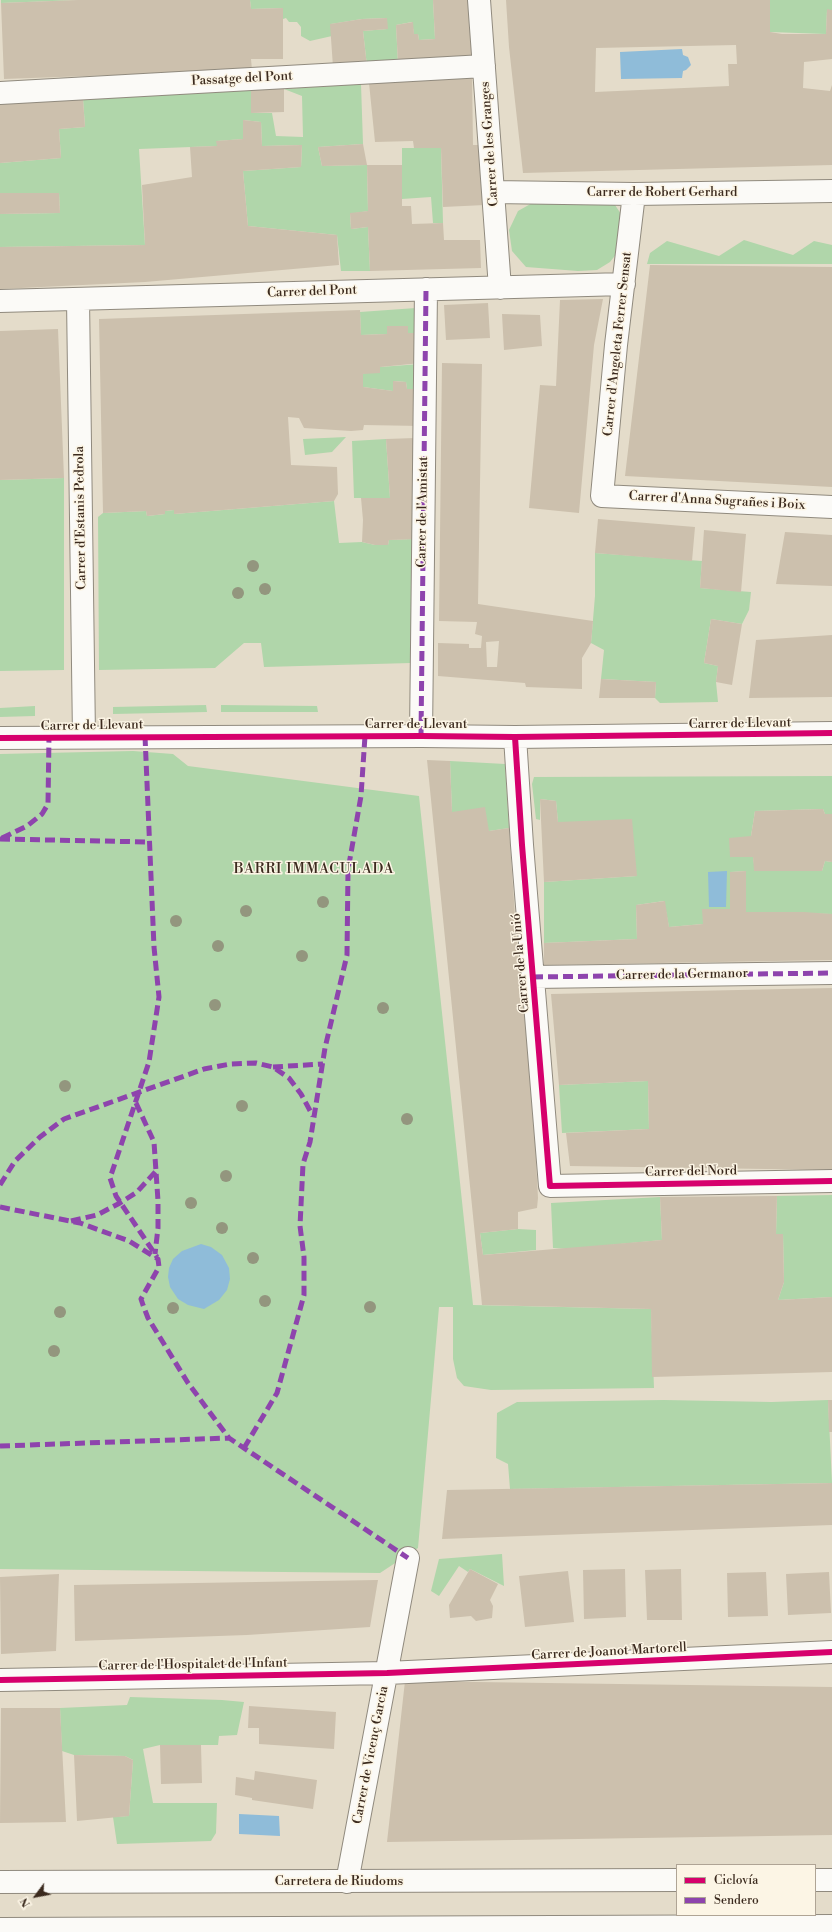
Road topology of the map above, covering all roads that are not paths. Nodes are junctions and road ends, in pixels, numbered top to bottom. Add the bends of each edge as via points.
1 (479, 0) edge
2 (484, 66) junction
3 (0, 93) edge
4 (832, 191) edge
5 (493, 192) junction
6 (634, 194) junction
7 (624, 284) junction
8 (500, 288) junction
9 (426, 289) junction
10 (78, 299) junction
11 (0, 301) edge
12 (602, 496) joint
13 (832, 507) edge
14 (832, 733) edge
15 (421, 736) junction
16 (84, 737) junction
17 (515, 737) junction
18 (0, 738) edge
19 (832, 973) edge
20 (533, 977) junction
21 (832, 1181) edge
22 (550, 1186) joint
23 (408, 1558) dead end
24 (832, 1652) edge
25 (387, 1673) junction
26 (0, 1680) edge
27 (676, 1880) edge
28 (816, 1880) edge
29 (832, 1880) edge
30 (0, 1882) edge
31 (347, 1882) junction
32 (832, 1926) edge
33 (0, 1929) edge

1 - 2 street, Carrer de les Granges
2 - 3 street, Passatge del Pont
2 - 5 street, Carrer de les Granges
4 - 6 street, Carrer de Robert Gerhard
5 - 6 street, Carrer de Robert Gerhard
5 - 8 street, Carrer de les Granges
6 - 7 street, Carrer d'Angeleta Ferrer Sensat
7 - 8 street, Carrer del Pont
7 - 12 street, Carrer d'Angeleta Ferrer Sensat
8 - 9 street, Carrer del Pont
9 - 10 street, Carrer del Pont
9 - 15 street, Carrer de l'Amistat
10 - 11 street, Carrer del Pont
10 - 16 street, Carrer d'Estanis Pedrola
12 - 13 street, Carrer d'Anna Sugrañes i Boix
14 - 17 street, Carrer de Llevant
15 - 16 street, Carrer de Llevant
15 - 17 street, Carrer de Llevant
16 - 18 street, Carrer de Llevant
17 - 20 street, Carrer de la Unió
19 - 20 street, Carrer de la Germanor
20 - 22 street, Carrer de la Unió
21 - 22 street, Carrer del Nord
23 - 25 street, Carrer de Vicenç Garcia
24 - 25 street, Carrer de Joanot Martorell
25 - 26 street, Carrer de l'Hospitalet de l'Infant
25 - 31 street, Carrer de Vicenç Garcia
27 - 31 street, Carretera de Riudoms
28 - 29 street
30 - 31 street, Carretera de Riudoms
32 - 33 street

